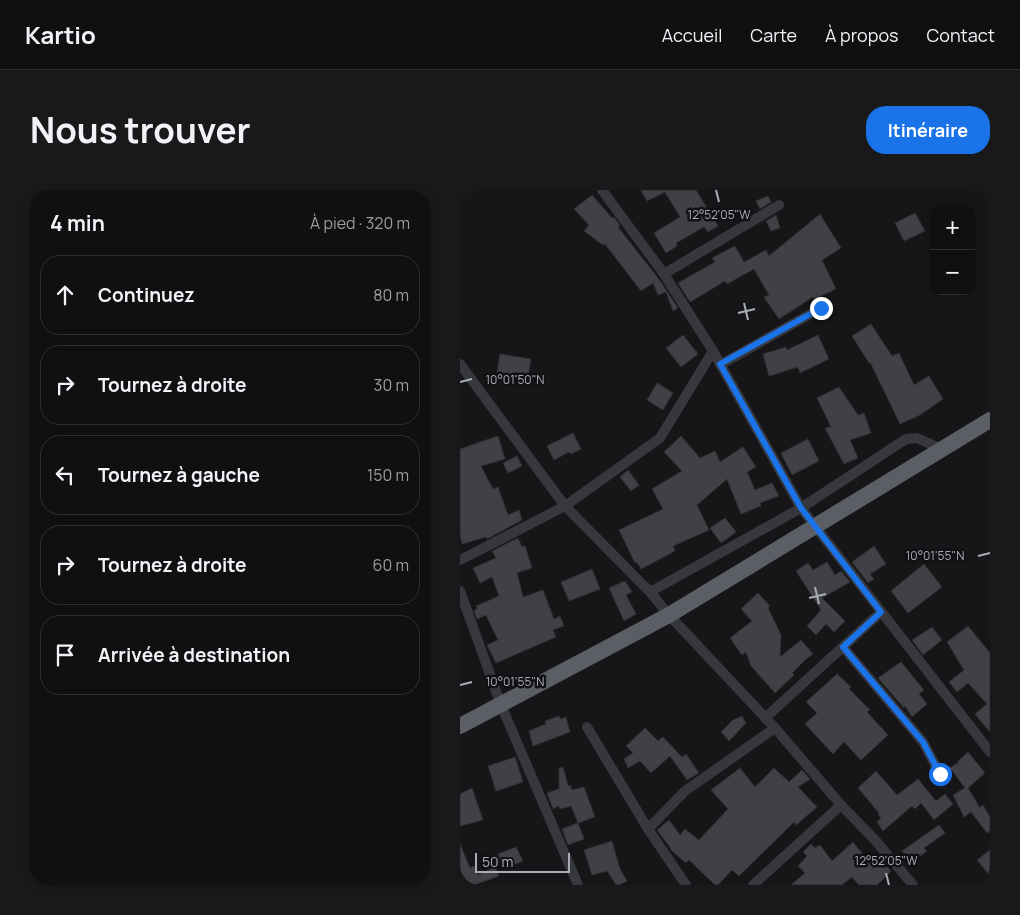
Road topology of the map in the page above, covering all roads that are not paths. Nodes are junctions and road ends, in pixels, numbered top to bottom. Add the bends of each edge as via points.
1 (602, 190) edge
2 (779, 205) dead end
3 (664, 274) junction
4 (821, 308) dead end
5 (713, 351) junction
6 (460, 364) edge
7 (720, 364) junction
8 (990, 420) edge
9 (942, 449) junction
10 (565, 506) junction
11 (801, 508) junction
12 (814, 527) junction
13 (460, 560) edge
14 (460, 591) edge
15 (650, 592) junction
16 (881, 612) junction
17 (669, 615) junction
18 (843, 647) junction
19 (501, 706) junction
20 (766, 718) junction
21 (460, 726) edge
22 (587, 727) dead end
23 (775, 728) junction
24 (990, 752) edge
25 (940, 774) dead end
26 (841, 805) junction
27 (648, 829) junction
28 (578, 885) edge
29 (686, 885) edge
30 (753, 885) edge
31 (913, 885) edge

1 - 3 street
2 - 3 street
3 - 5 street
4 - 7 street
5 - 7 street
5 - 10 street via 660,438
6 - 10 street
7 - 11 street
8 - 9 highway
9 - 11 street via 917,438 906,439
9 - 12 highway
10 - 13 street
10 - 15 street
11 - 12 street
11 - 15 street
12 - 16 street
12 - 17 highway
14 - 19 street
15 - 17 street
16 - 18 street
16 - 24 street
17 - 19 highway
17 - 20 street
18 - 20 street
18 - 25 street via 923,742
19 - 21 highway
19 - 28 street
20 - 23 street
22 - 27 street
23 - 26 street
23 - 27 street via 685,791
26 - 30 street
26 - 31 street
27 - 29 street

